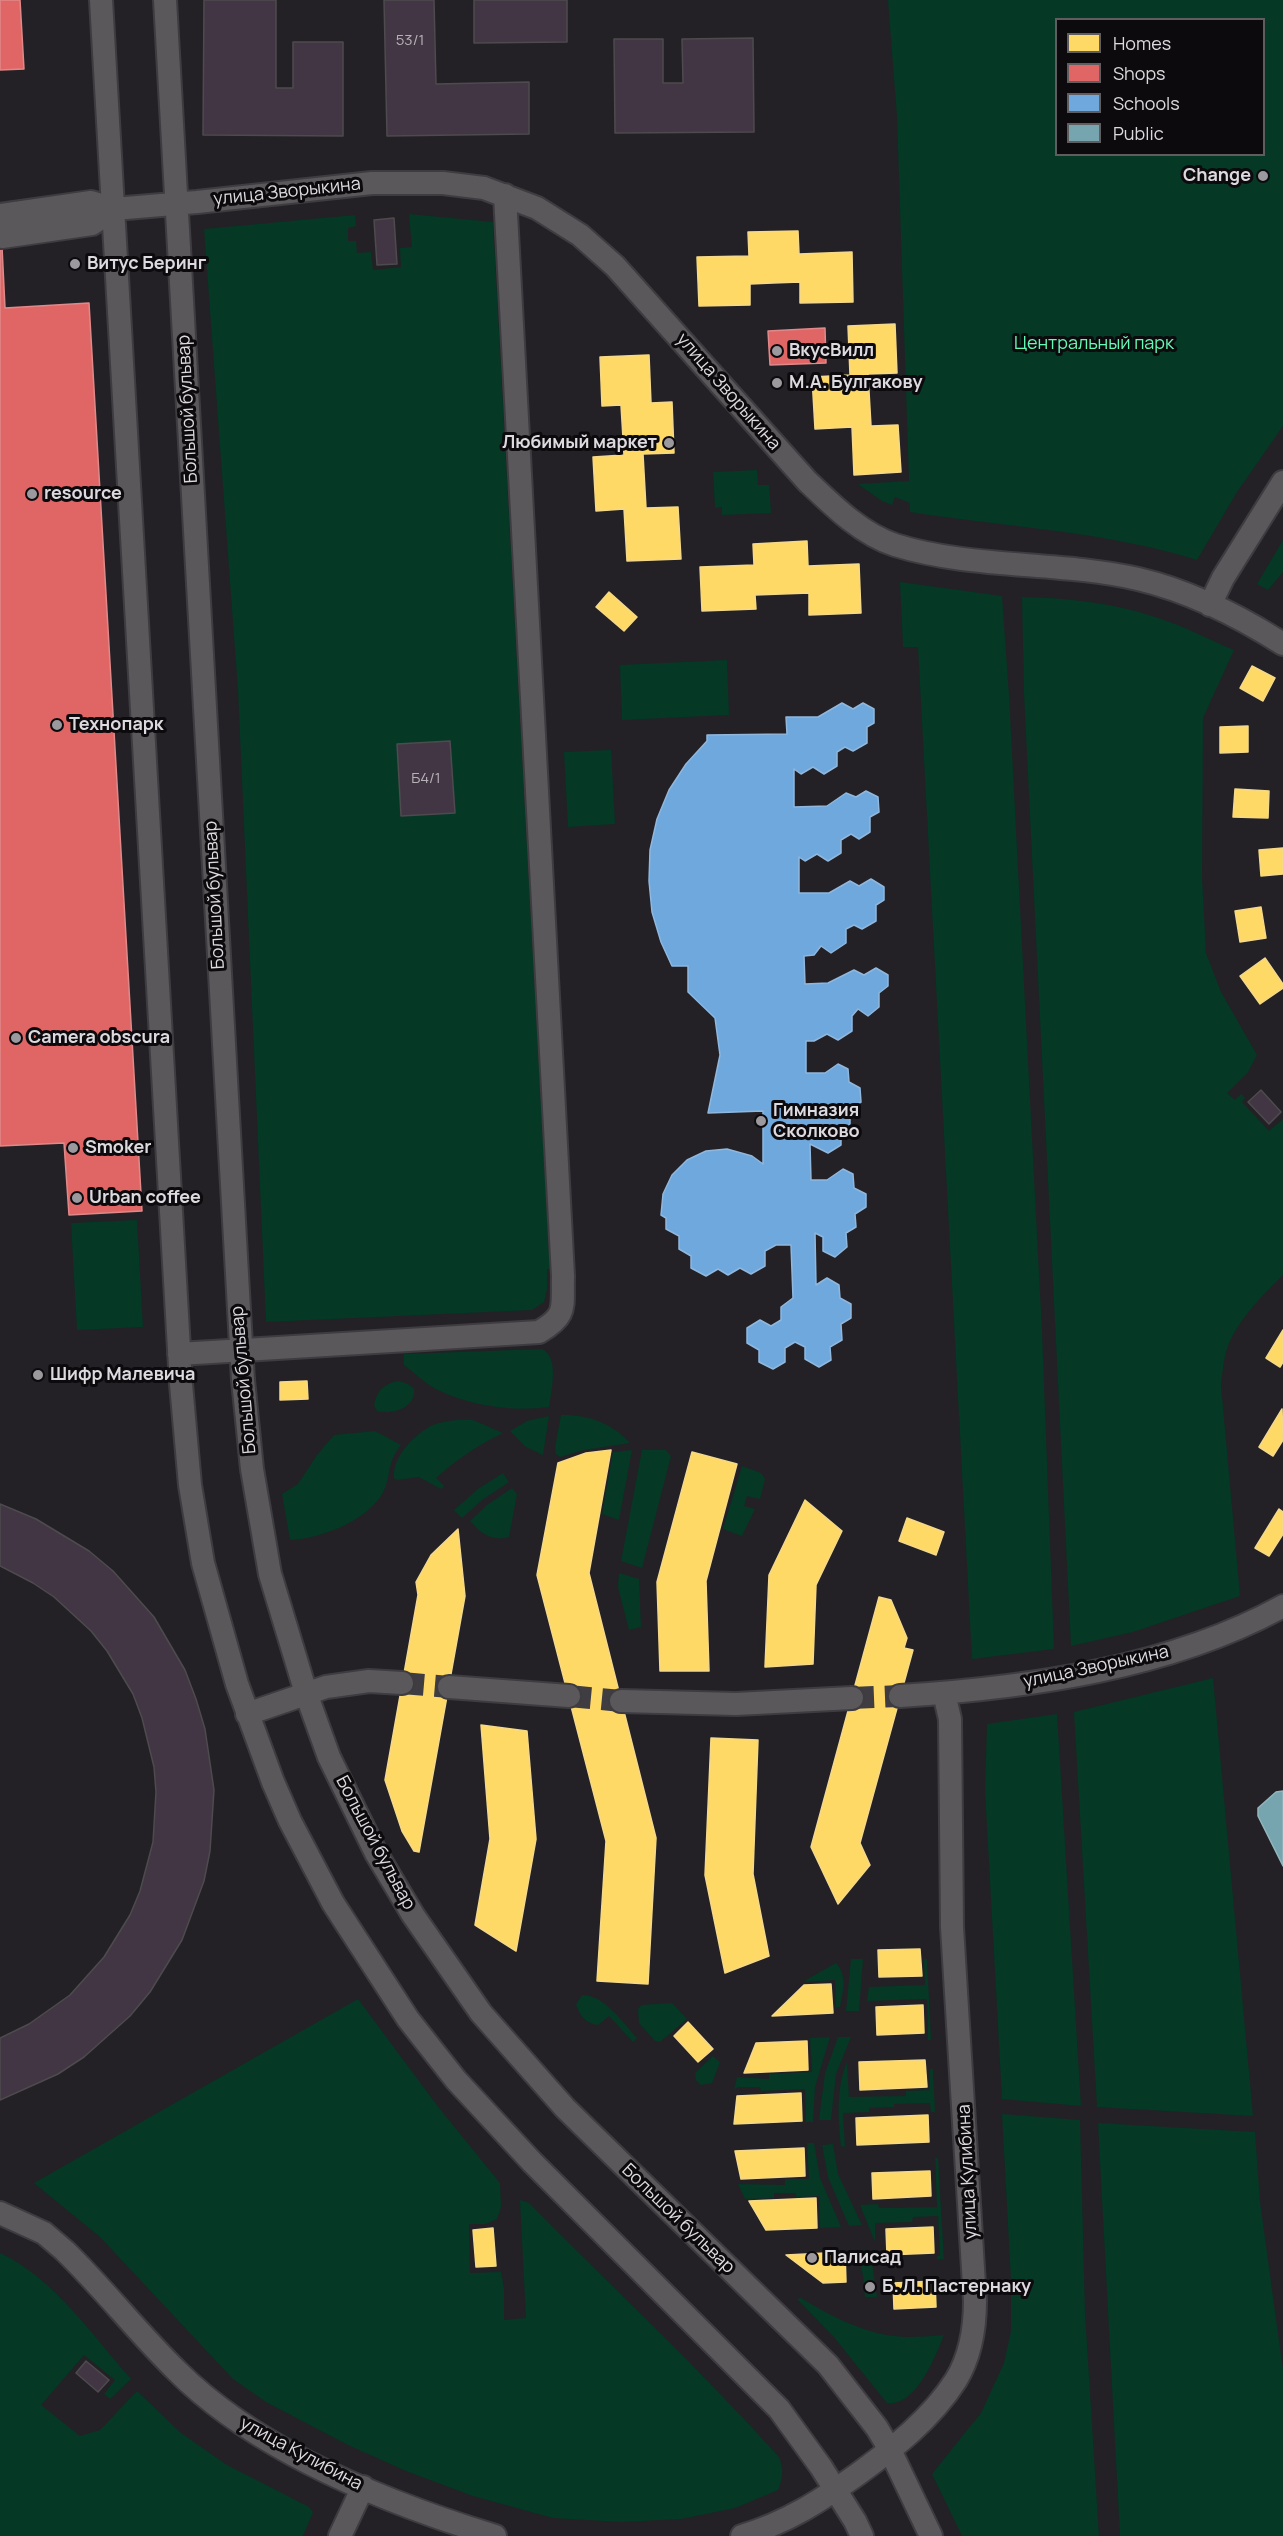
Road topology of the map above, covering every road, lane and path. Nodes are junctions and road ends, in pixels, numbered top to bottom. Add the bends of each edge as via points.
1 (100, 0) edge
2 (165, 0) edge
3 (506, 195) junction
4 (176, 204) junction
5 (114, 209) junction
6 (1, 226) edge
7 (1283, 482) edge
8 (1210, 605) junction
9 (1283, 644) edge
10 (241, 1350) junction
11 (178, 1354) junction
12 (1283, 1606) edge
13 (402, 1683) tunnel mouth
14 (449, 1687) tunnel mouth
15 (306, 1693) junction
16 (944, 1693) junction
17 (568, 1696) tunnel mouth
18 (900, 1696) tunnel mouth
19 (852, 1698) tunnel mouth
20 (621, 1701) tunnel mouth
21 (247, 1714) junction
22 (0, 2213) edge
23 (890, 2451) junction
24 (363, 2487) junction
25 (836, 2490) junction
26 (340, 2536) edge
27 (495, 2536) edge
28 (742, 2536) edge
29 (862, 2536) edge
30 (931, 2536) edge

1 - 5 street
2 - 4 street, Большой бульвар
3 - 4 street, улица Зворыкина via 474,187 406,182
3 - 8 street, улица Зворыкина via 551,214 615,266 807,481 833,507 867,530 893,544 928,552 1137,579
3 - 10 street via 562,1310 556,1322 539,1332
4 - 5 street, улица Зворыкина
4 - 10 street, Большой бульвар
5 - 6 street, улица Зворыкина via 91,202
5 - 11 street
7 - 8 street
8 - 9 street, улица Зворыкина
10 - 11 street
10 - 15 street, Большой бульвар via 252,1469 270,1574
11 - 21 street via 190,1485 204,1563
12 - 16 street, улица Зворыкина via 1208,1640 1140,1661 1062,1677
13 - 15 street via 358,1682
14 - 17 street
15 - 21 street
15 - 23 street, Большой бульвар via 330,1757 376,1853 413,1915 481,2013 565,2108 828,2366 877,2428
16 - 18 street, улица Зворыкина
16 - 23 street, улица Кулибина via 950,1719 952,1927 975,2314 969,2348 956,2379 918,2428
19 - 20 street via 736,1704
21 - 25 street via 290,1821 333,1903 408,2019 456,2080 532,2162 779,2409
22 - 24 street, улица Кулибина via 44,2233 65,2251 177,2372 243,2427
23 - 25 street, улица Кулибина
23 - 30 street, Большой бульвар
24 - 26 street
24 - 27 street, улица Кулибина
25 - 28 street, улица Кулибина via 801,2513
25 - 29 street

